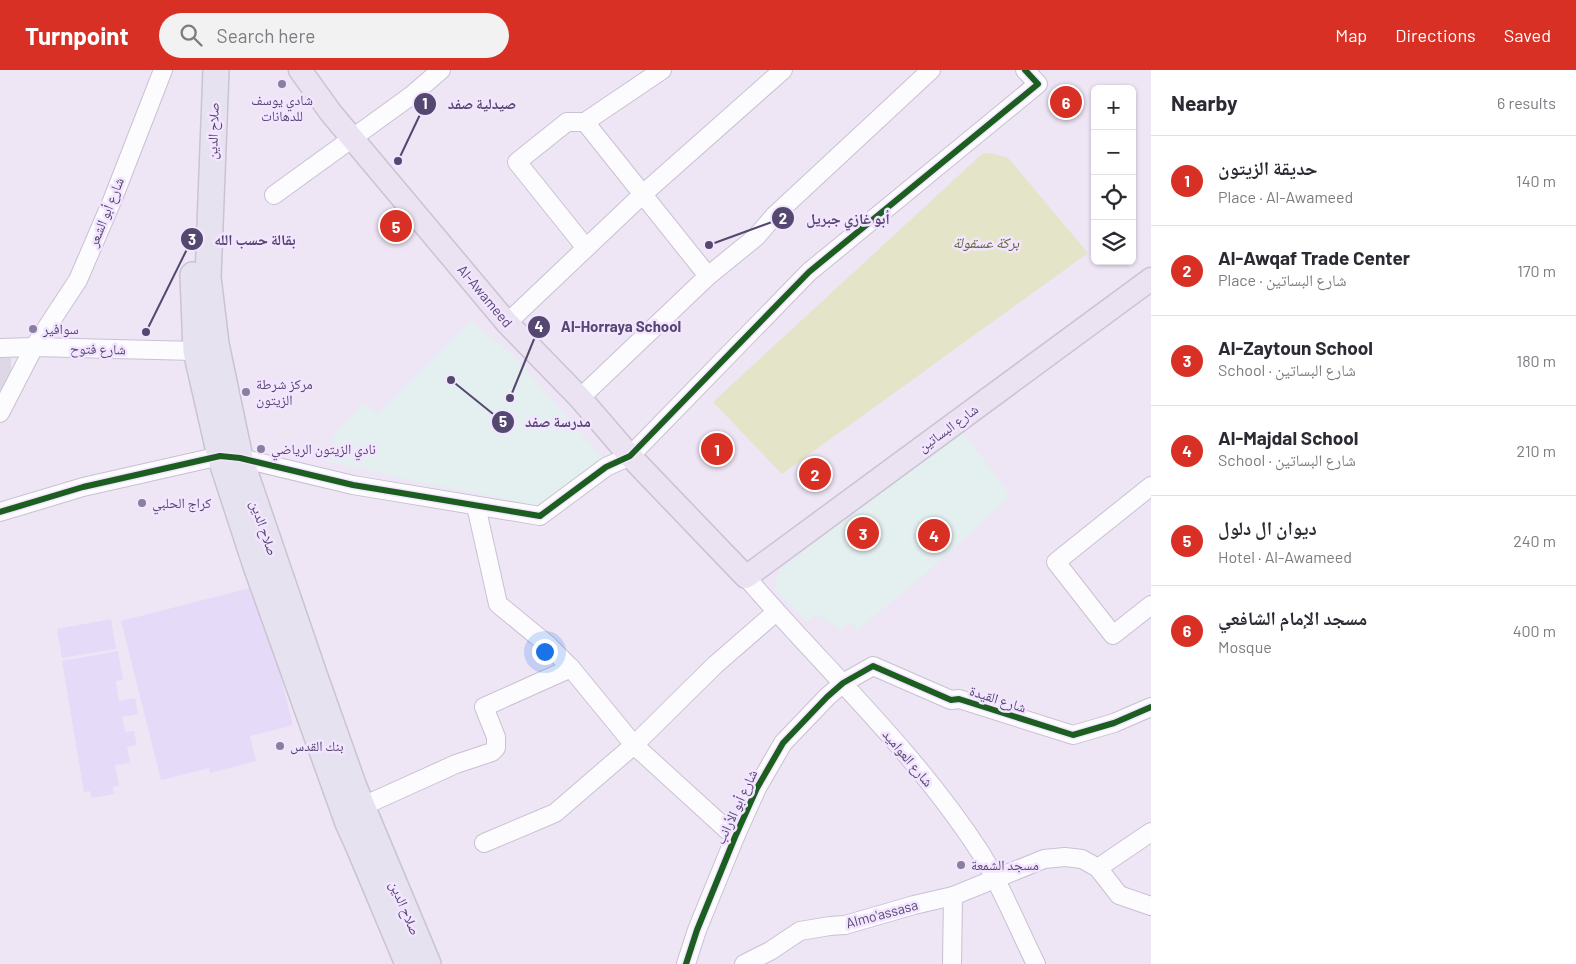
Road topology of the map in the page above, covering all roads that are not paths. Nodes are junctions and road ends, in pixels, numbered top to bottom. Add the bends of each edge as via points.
1 (162, 70) edge
2 (200, 70) edge
3 (216, 70) edge
4 (300, 70) edge
5 (442, 70) edge
6 (662, 70) edge
7 (783, 70) edge
8 (1025, 70) edge
9 (928, 71) edge
10 (585, 122) junction
11 (353, 137) junction
12 (643, 194) junction
13 (274, 195) dead end
14 (586, 248) junction
15 (708, 276) junction
16 (1151, 279) edge
17 (507, 323) junction
18 (34, 347) junction
19 (0, 348) edge
20 (196, 351) junction
21 (580, 398) junction
22 (0, 413) edge
23 (630, 456) junction
24 (230, 457) junction
25 (1151, 486) edge
26 (476, 506) junction
27 (0, 512) edge
28 (746, 577) junction
29 (1151, 605) edge
30 (776, 612) junction
31 (571, 668) junction
32 (843, 683) junction
33 (1151, 707) edge
34 (634, 745) junction
35 (363, 806) junction
36 (1151, 832) edge
37 (735, 837) junction
38 (484, 843) dead end
39 (1098, 868) junction
40 (994, 879) junction
41 (954, 896) junction
42 (1151, 906) edge
43 (408, 964) edge
44 (428, 964) edge
45 (686, 964) edge
46 (744, 964) edge
47 (952, 964) edge
48 (1036, 964) edge

1 - 18 street, شارع أبو الشعر via 78,280
2 - 20 highway, صلاح الدين via 192,279
3 - 24 highway, صلاح الدين via 208,277
4 - 11 main road, Al-Awameed
5 - 11 street
6 - 10 street
7 - 12 street
8 - 23 street via 1038,84 809,272
9 - 15 street via 756,237
10 - 12 street
10 - 14 street via 567,122 517,162
11 - 13 street
11 - 17 main road, Al-Awameed
12 - 14 street
12 - 15 street
14 - 17 street
15 - 21 street
16 - 28 main road, شارع البساتين
17 - 21 main road, Al-Awameed
18 - 19 street, شارع فتوح
18 - 20 street, شارع فتوح
18 - 22 street, شارع أبو الشعر
20 - 24 highway, صلاح الدين
21 - 23 main road, Al-Awameed
23 - 26 street via 606,467 540,516
23 - 28 main road, Al-Awameed
24 - 26 street via 353,485
24 - 27 street via 83,487
24 - 35 highway, صلاح الدين
24 - 43 highway, صلاح الدين via 256,566 348,823
25 - 29 street via 1056,562 1113,635
26 - 31 street via 498,604
28 - 30 street, شارع العواميد
30 - 32 street, شارع العواميد
30 - 34 street via 715,665
31 - 34 street
31 - 35 street via 484,707 496,737 496,748 492,752 456,764
32 - 33 street, شارع القيدة via 873,666 950,700 959,699 1073,735 1114,723
32 - 37 street, شارع أبو الأرانب via 783,743 756,788
32 - 40 street, شارع العواميد via 936,790 980,852
34 - 37 street
34 - 38 street via 555,813
35 - 44 highway, صلاح الدين
36 - 39 street
37 - 45 street, شارع أبو الأرانب
39 - 40 street, Almo'assasa via 1082,860 1065,857 1044,859
39 - 42 street via 1119,895
40 - 41 street, Almo'assasa
40 - 48 street, شارع العواميد
41 - 46 street, Almo'assasa via 844,925 800,931
41 - 47 street

